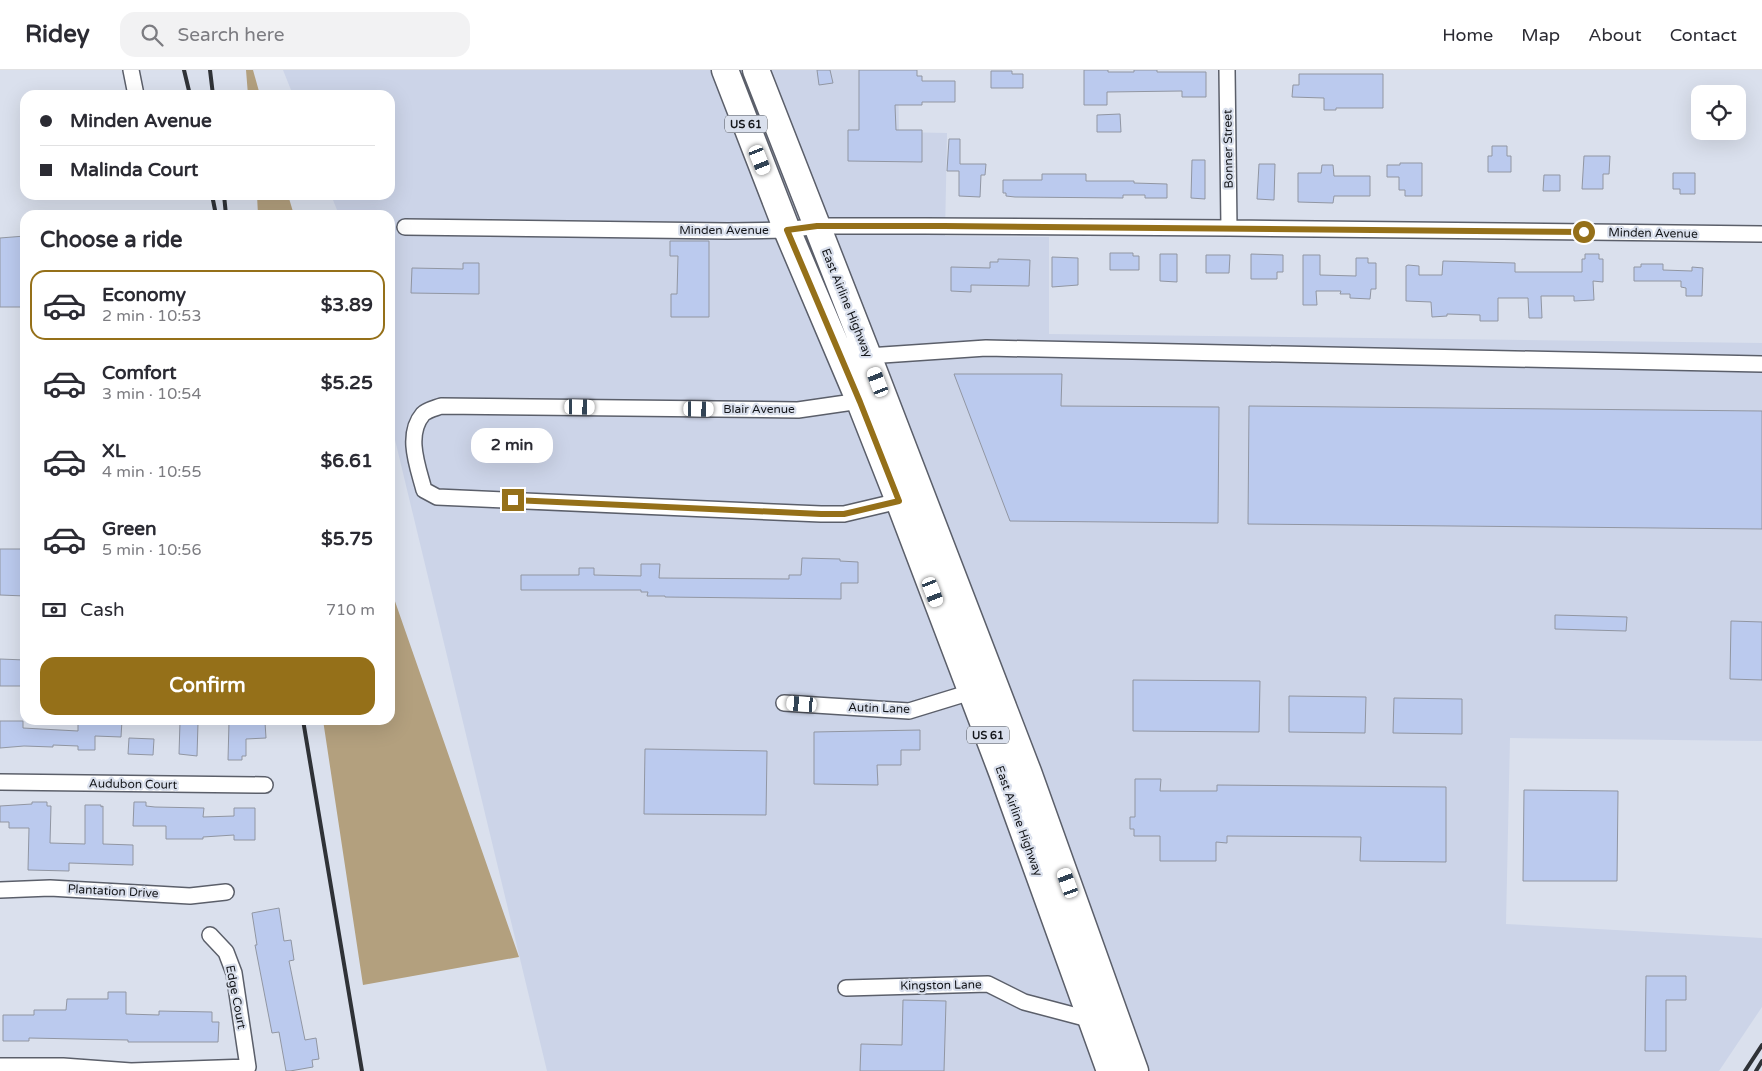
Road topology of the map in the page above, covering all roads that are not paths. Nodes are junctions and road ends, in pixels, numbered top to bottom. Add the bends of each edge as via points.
1 (131, 70) edge
2 (725, 70) edge
3 (756, 70) edge
4 (1228, 70) edge
5 (135, 90) edge
6 (817, 226) junction
7 (405, 227) dead end
8 (1229, 228) junction
9 (787, 230) junction
10 (1762, 234) edge
11 (868, 356) junction
12 (1762, 364) edge
13 (872, 399) junction
14 (899, 501) junction
15 (989, 673) junction
16 (971, 692) junction
17 (784, 703) dead end
18 (0, 782) edge
19 (265, 785) dead end
20 (0, 890) edge
21 (226, 892) dead end
22 (210, 935) dead end
23 (846, 988) dead end
24 (1092, 1020) junction
25 (1118, 1023) junction
26 (0, 1066) edge
27 (1110, 1071) edge
28 (1135, 1071) edge

1 - 5 street
2 - 9 highway, East Airline Highway / US 61
3 - 6 highway, East Airline Highway / US 61
4 - 8 street, Bonner Street
6 - 8 street, Minden Avenue
6 - 9 street, Minden Avenue
6 - 11 highway, East Airline Highway / US 61
7 - 9 street, Minden Avenue
8 - 10 street, Minden Avenue
9 - 13 highway, East Airline Highway / US 61
11 - 12 street via 986,348
11 - 13 highway, East Airline Highway / US 61
13 - 14 highway, East Airline Highway / US 61
13 - 14 street, Blair Avenue via 798,410 441,406 424,413 415,429 414,449 424,490 434,495 821,514 844,514
13 - 15 highway, East Airline Highway / US 61
14 - 16 highway, East Airline Highway / US 61
15 - 16 street
15 - 25 highway, East Airline Highway / US 61
16 - 17 street, Autin Lane via 909,711
16 - 24 highway, East Airline Highway / US 61
18 - 19 street, Audubon Court
20 - 21 street, Plantation Drive via 50,888 190,896
22 - 26 street, Edge Court via 226,952 234,972 248,1067 131,1071
23 - 24 street, Kingston Lane via 988,984 1024,1002
24 - 25 street, Kingston Lane
24 - 27 highway, East Airline Highway / US 61
25 - 28 highway, East Airline Highway / US 61

